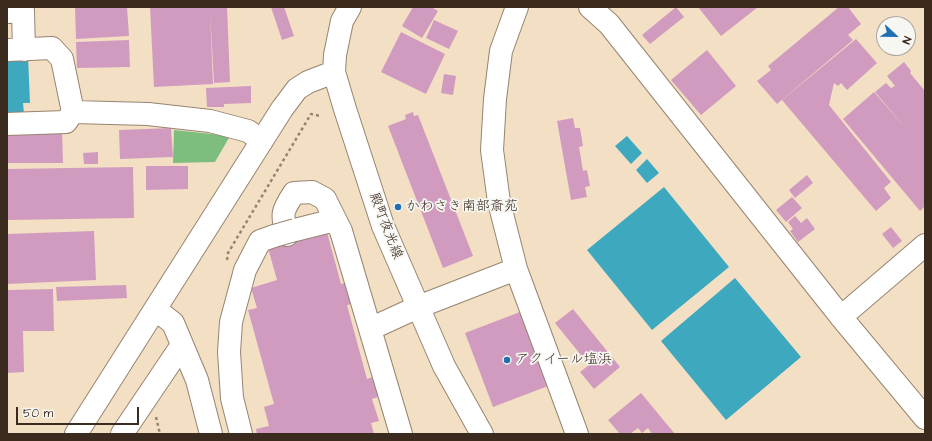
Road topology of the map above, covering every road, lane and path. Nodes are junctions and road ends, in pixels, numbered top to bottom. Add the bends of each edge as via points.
1 (350, 7) edge
2 (517, 7) edge
3 (590, 7) edge
4 (7, 12) edge
5 (16, 50) edge
6 (334, 72) junction
7 (73, 112) junction
8 (7, 124) edge
9 (262, 141) junction
10 (335, 220) junction
11 (285, 234) junction
12 (925, 245) edge
13 (516, 269) junction
14 (418, 307) junction
15 (156, 309) junction
16 (841, 317) junction
17 (370, 329) junction
18 (182, 345) junction
19 (925, 418) edge
20 (130, 429) edge
21 (76, 434) edge
22 (211, 434) edge
23 (241, 434) edge
24 (401, 434) edge
25 (482, 434) edge
26 (577, 434) edge

1 - 6 street, 殿町夜光線 via 342,21
2 - 13 street via 501,51 492,150 499,202
3 - 16 street via 609,24
4 - 5 street via 23,11
5 - 7 street via 52,48 62,59
6 - 9 street via 297,89
6 - 14 street, 殿町夜光線 via 383,226
7 - 8 street via 66,122
7 - 9 street via 148,114 210,121 248,131
9 - 15 street
10 - 11 street
10 - 11 street via 325,199 312,192 294,193 284,208
10 - 17 street via 341,231
11 - 23 street via 260,241 245,270 231,322 229,352 232,398
12 - 16 street
13 - 14 street
13 - 26 street
14 - 17 street
14 - 25 street, 殿町夜光線 via 444,366
15 - 18 street via 173,323
15 - 21 street
16 - 19 street
17 - 24 street
18 - 20 street
18 - 22 street via 197,380

